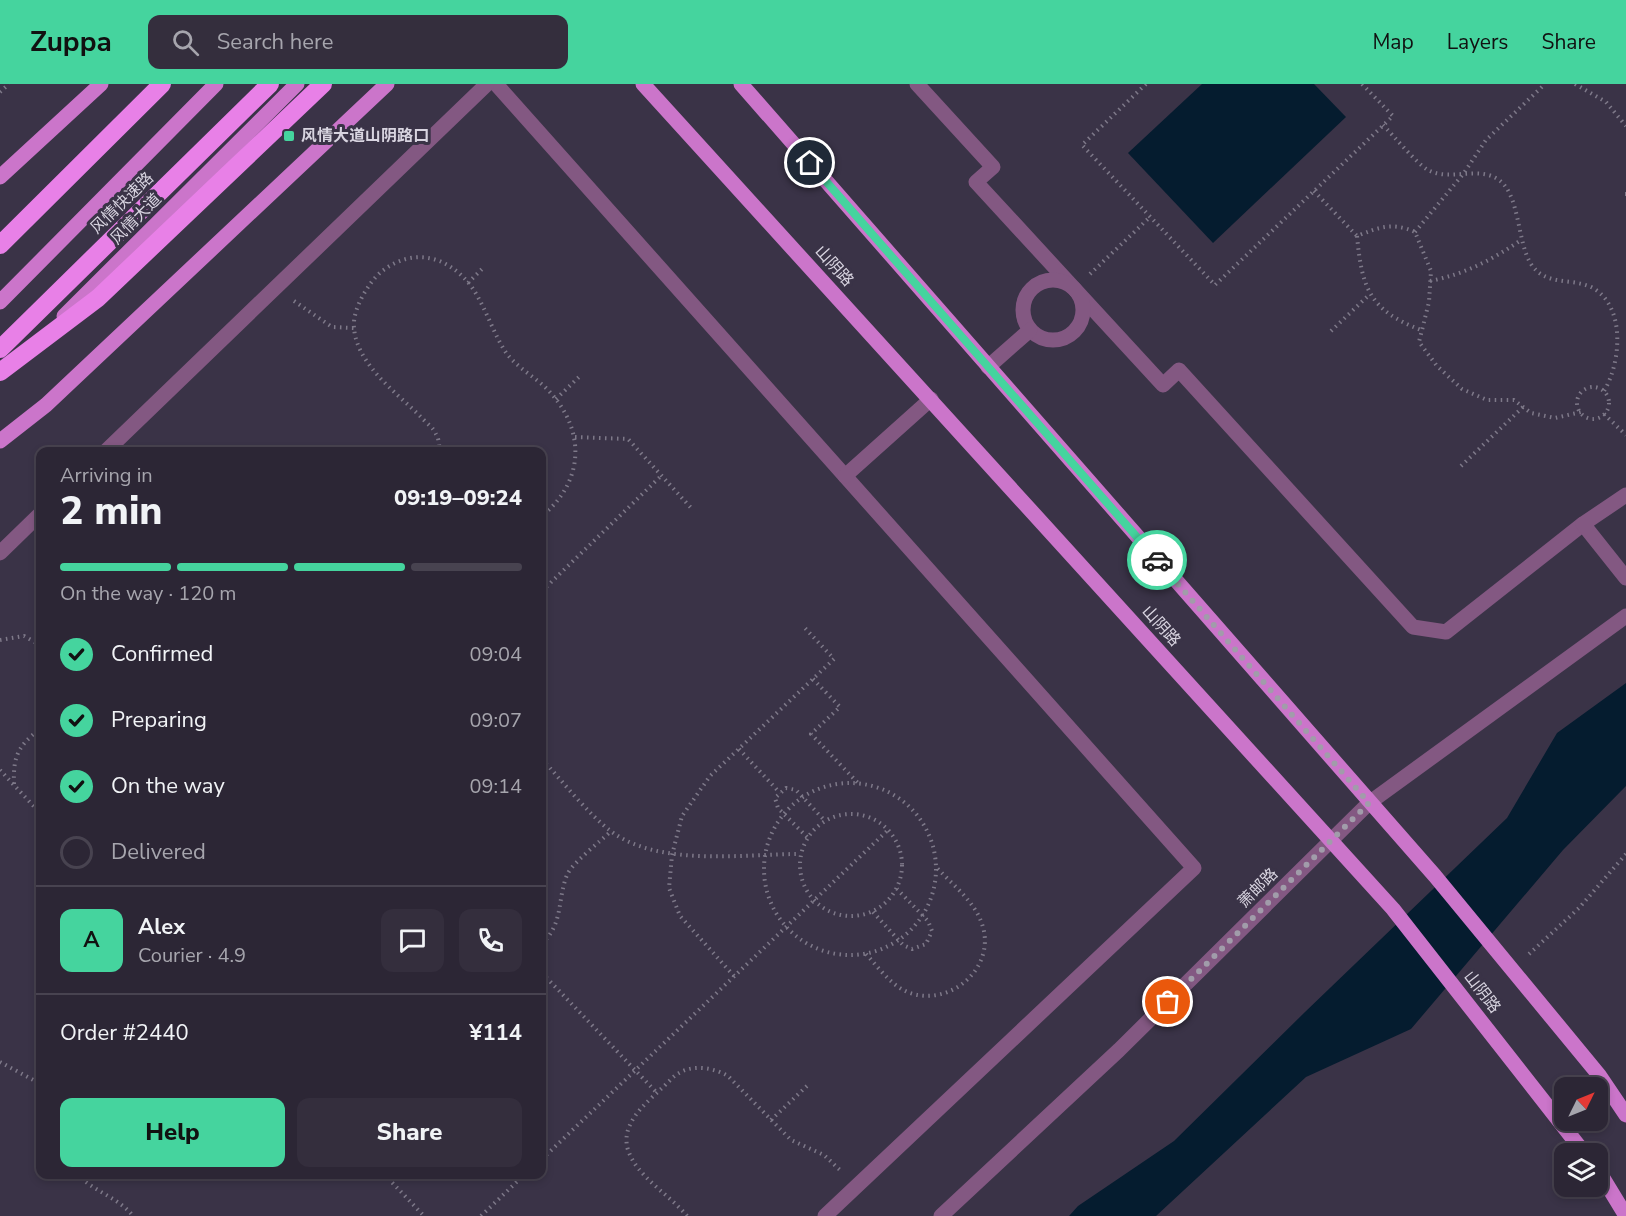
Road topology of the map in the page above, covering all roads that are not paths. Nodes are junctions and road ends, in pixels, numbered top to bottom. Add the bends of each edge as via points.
1 (101, 84) edge
2 (162, 84) edge
3 (216, 84) edge
4 (270, 84) edge
5 (297, 84) edge
6 (323, 84) edge
7 (387, 84) edge
8 (487, 84) edge
9 (496, 84) edge
10 (643, 84) edge
11 (741, 84) edge
12 (917, 84) edge
13 (0, 177) edge
14 (0, 245) edge
15 (1074, 289) junction
16 (0, 302) edge
17 (1030, 330) junction
18 (0, 350) edge
19 (988, 367) junction
20 (0, 372) edge
21 (0, 379) edge
22 (931, 399) junction
23 (0, 441) edge
24 (110, 447) edge
25 (845, 476) junction
26 (1626, 495) edge
27 (36, 518) edge
28 (1583, 524) junction
29 (0, 553) edge
30 (1626, 578) edge
31 (1626, 616) edge
32 (1369, 803) junction
33 (1331, 841) junction
34 (1626, 1115) edge
35 (1577, 1143) edge
36 (1608, 1186) edge
37 (825, 1216) edge
38 (941, 1216) edge
39 (1626, 1216) edge

1 - 13 main road
2 - 14 highway
3 - 16 main road
4 - 18 highway, 风情快速路
5 - 21 main road, 风情大道
6 - 20 highway via 98,298
7 - 23 main road via 46,405
8 - 24 street
9 - 25 street
10 - 22 main road, 山阴路
11 - 19 main road
12 - 15 street via 993,167 976,182
15 - 17 street via 1057,280 1032,288 1023,304
15 - 17 street via 1082,306 1079,324 1073,332 1047,340
15 - 28 street via 1164,385 1179,370 1413,627 1446,632
17 - 19 street
19 - 32 main road
22 - 25 street
22 - 33 main road, 山阴路
25 - 37 street via 1194,868
26 - 28 street
27 - 29 street
28 - 30 street
31 - 32 street, 萧邮路
32 - 33 street, 萧邮路
32 - 34 main road via 1493,944 1599,1075
33 - 35 main road, 山阴路 via 1393,909
33 - 38 street, 萧邮路 via 1119,1050
36 - 39 main road

